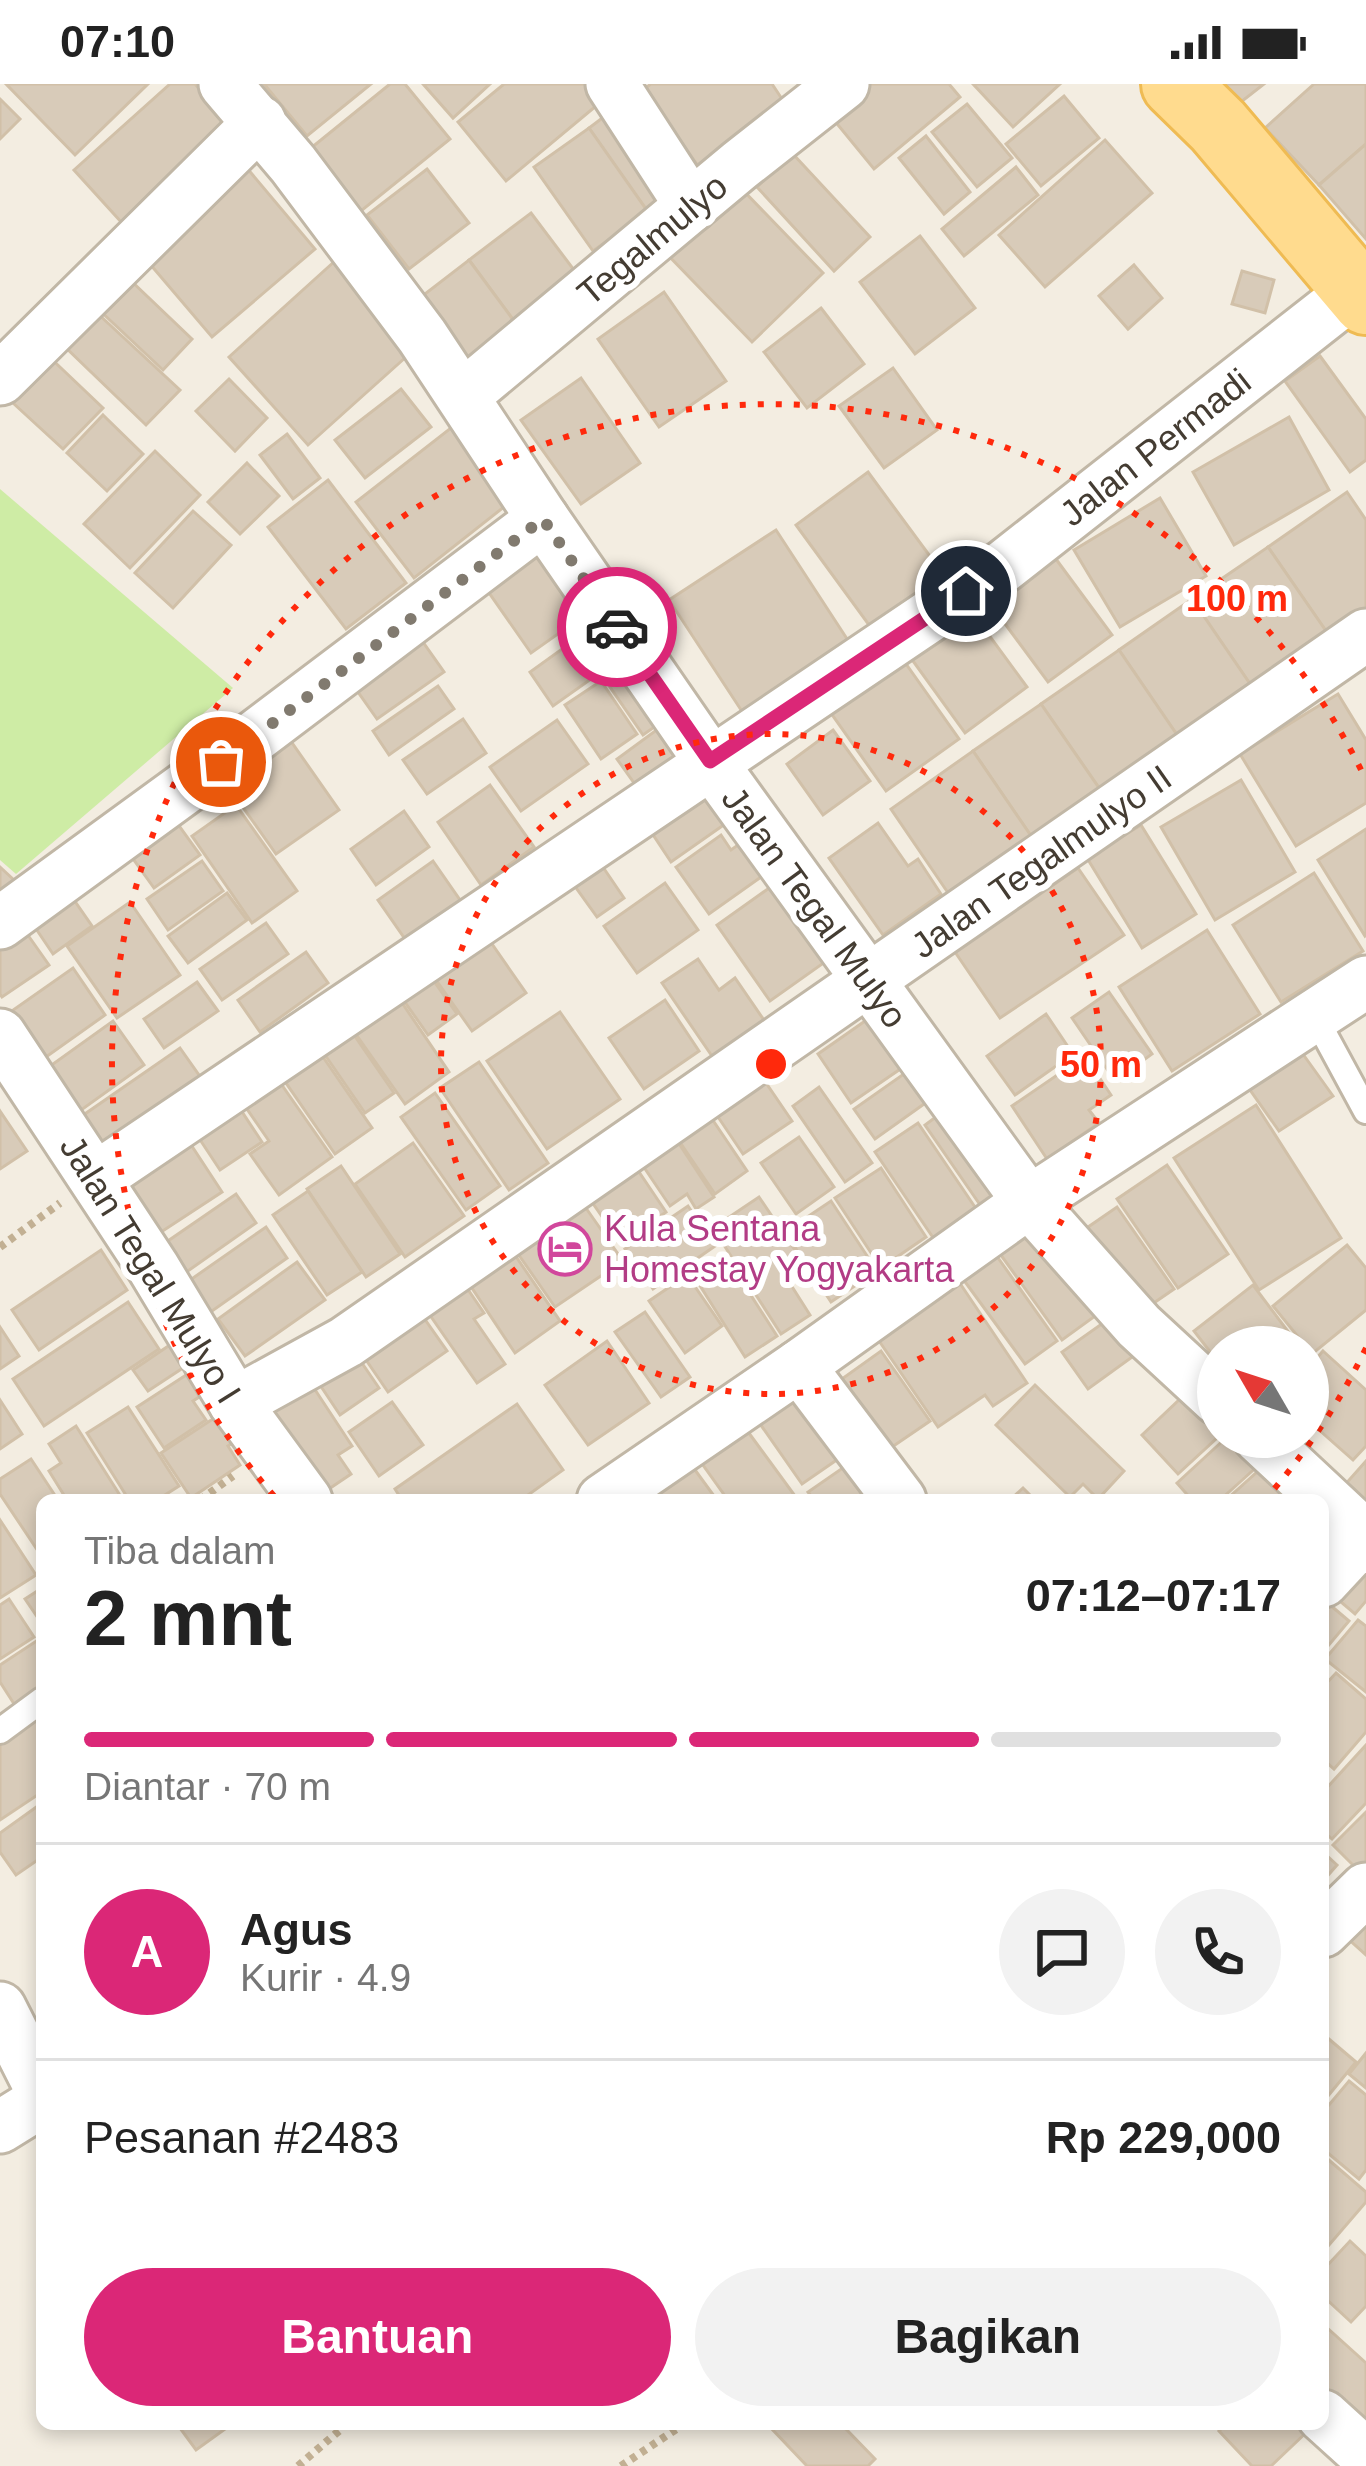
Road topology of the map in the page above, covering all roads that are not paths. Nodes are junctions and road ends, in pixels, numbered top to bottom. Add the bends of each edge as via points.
1 (225, 84) edge
2 (612, 84) edge
3 (843, 84) edge
4 (1175, 84) edge
5 (260, 122) junction
6 (691, 206) junction
7 (1361, 295) edge
8 (0, 379) edge
9 (463, 396) junction
10 (543, 519) junction
11 (1366, 635) edge
12 (710, 761) junction
13 (0, 923) edge
14 (868, 980) junction
15 (1366, 982) edge
16 (1314, 1016) junction
17 (0, 1035) edge
18 (1366, 1111) edge
19 (95, 1178) junction
20 (1029, 1202) junction
21 (799, 1366) junction
22 (1197, 1380) edge
23 (235, 1403) junction
24 (1281, 1458) edge
25 (302, 1494) edge
26 (612, 1494) edge
27 (895, 1494) edge
28 (1320, 1494) edge
29 (1329, 1502) edge
30 (1365, 1536) edge
31 (1329, 1575) edge
32 (36, 1704) edge
33 (0, 1731) edge
34 (1366, 1888) edge
35 (1329, 1925) edge
36 (0, 2008) edge
37 (36, 2079) edge
38 (36, 2105) edge
39 (0, 2127) edge
40 (1329, 2422) edge
41 (1366, 2456) edge

1 - 5 street, Jalan Tegal Mulyo
2 - 6 street
3 - 6 street, Tegalmulyo
4 - 7 main road
5 - 8 street
5 - 9 street, Jalan Tegal Mulyo
6 - 9 street, Tegalmulyo
7 - 12 street, Jalan Permadi via 1004,566
9 - 10 street, Jalan Tegal Mulyo
10 - 12 street, Jalan Tegal Mulyo
10 - 13 street
11 - 14 street, Jalan Tegalmulyo II
12 - 14 street, Jalan Tegal Mulyo
12 - 19 street, Jalan Permadi
14 - 20 street, Jalan Tegal Mulyo
14 - 23 street, Jalan Tegalmulyo II via 346,1342
15 - 16 street
16 - 18 lane
16 - 20 street
17 - 19 street, Jalan Tegal Mulyo I
19 - 23 street, Jalan Tegal Mulyo I
20 - 21 street
20 - 22 street, Jalan Tegal Mulyo
21 - 26 street
21 - 27 street
23 - 25 street, Jalan Tegal Mulyo I
24 - 28 street
29 - 30 street
30 - 31 street
32 - 33 lane
34 - 35 street
36 - 37 street
38 - 39 street
40 - 41 street

